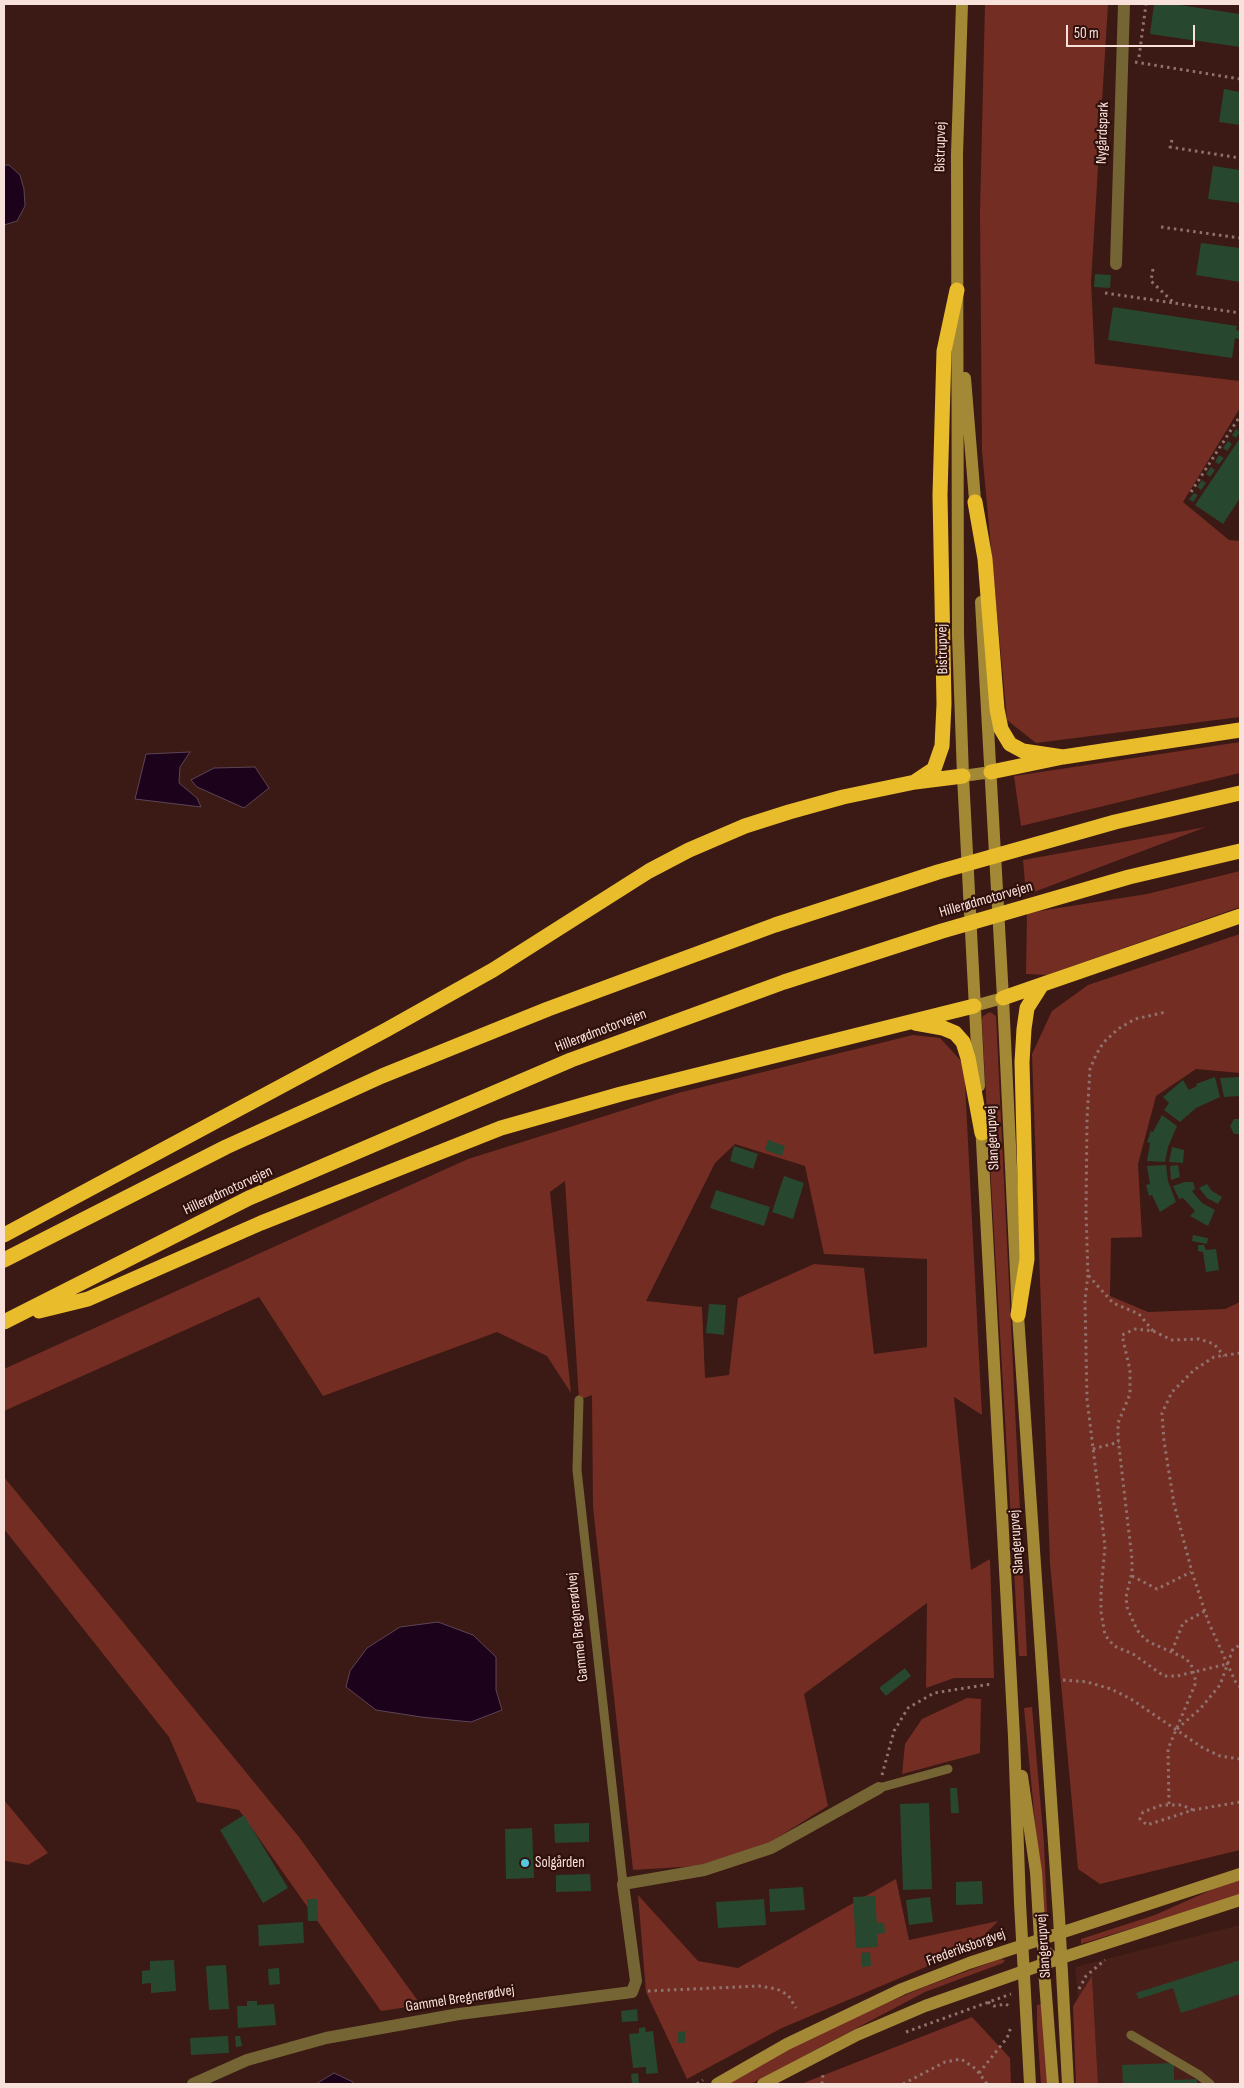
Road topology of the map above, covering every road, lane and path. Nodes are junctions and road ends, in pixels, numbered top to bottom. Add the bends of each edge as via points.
1 (962, 4) edge
2 (1124, 4) edge
3 (1146, 4) edge
4 (1122, 60) junction
5 (1138, 62) junction
6 (1240, 78) edge
7 (1172, 140) dead end
8 (1240, 158) edge
9 (1161, 227) dead end
10 (1240, 238) edge
11 (1116, 264) dead end
12 (1154, 269) dead end
13 (957, 290) junction
14 (1105, 293) dead end
15 (1174, 303) junction
16 (1240, 313) edge
17 (1240, 416) edge
18 (1191, 492) dead end
19 (975, 502) junction
20 (1240, 730) edge
21 (1063, 757) junction
22 (991, 772) junction
23 (963, 776) junction
24 (915, 782) junction
25 (1240, 793) edge
26 (1240, 851) edge
27 (1240, 916) edge
28 (1041, 986) junction
29 (1003, 998) junction
30 (974, 1006) junction
31 (1166, 1012) dead end
32 (908, 1022) junction
33 (982, 1133) junction
34 (4, 1234) edge
35 (4, 1260) edge
36 (1088, 1275) junction
37 (1018, 1315) junction
38 (6, 1321) edge
39 (1153, 1331) junction
40 (1240, 1353) edge
41 (1224, 1356) junction
42 (579, 1400) dead end
43 (1118, 1442) junction
44 (1093, 1449) junction
45 (1192, 1572) junction
46 (1132, 1576) junction
47 (1205, 1611) junction
48 (1240, 1645) edge
49 (1172, 1651) junction
50 (1227, 1664) junction
51 (1194, 1673) junction
52 (1063, 1680) dead end
53 (991, 1684) dead end
54 (1240, 1687) edge
55 (1176, 1730) junction
56 (1014, 1737) junction
57 (1240, 1759) edge
58 (948, 1769) dead end
59 (879, 1788) junction
60 (1240, 1802) edge
61 (1169, 1804) junction
62 (1192, 1810) junction
63 (1240, 1874) edge
64 (623, 1884) junction
65 (1240, 1900) edge
66 (1059, 1933) junction
67 (1040, 1939) junction
68 (1023, 1945) junction
69 (1109, 1956) dead end
70 (1061, 1958) junction
71 (1044, 1964) junction
72 (1024, 1972) junction
73 (1078, 1989) dead end
74 (632, 1992) junction
75 (987, 2002) dead end
76 (796, 2008) dead end
77 (1012, 2010) dead end
78 (1012, 2024) dead end
79 (1131, 2034) dead end
80 (979, 2073) junction
81 (823, 2074) dead end
82 (193, 2084) edge
83 (717, 2084) edge
84 (763, 2084) edge
85 (822, 2084) edge
86 (903, 2084) edge
87 (987, 2084) edge
88 (1030, 2084) edge
89 (1053, 2084) edge
90 (1068, 2084) edge
91 (1210, 2084) edge

1 - 13 main road, Bistrupvej
2 - 4 street, Nygårdspark
3 - 5 path
4 - 5 path
4 - 11 street, Nygårdspark
5 - 6 path
7 - 8 path via 1170,147
9 - 10 path
12 - 15 path via 1151,281
13 - 19 main road, Bistrupvej
13 - 23 main road, Bistrupvej via 958,626
13 - 24 highway via 944,351 940,495 942,746 934,769
14 - 15 path
15 - 16 path
17 - 18 path
19 - 21 highway via 985,559 1001,729 1010,744 1023,750
19 - 22 main road, Bistrupvej
20 - 21 highway
21 - 22 highway
22 - 23 main road
22 - 29 main road, Bistrupvej
23 - 24 highway
23 - 30 main road, Bistrupvej
24 - 34 highway via 789,812 689,850 649,871 493,970
25 - 35 highway via 1116,822 938,872 775,925 548,1009 382,1076 226,1147
26 - 38 highway, Hillerødmotorvejen via 1129,877 942,931 784,982 571,1060 249,1198
27 - 28 highway
28 - 29 highway
28 - 37 highway via 1027,1008 1024,1029 1027,1259
29 - 30 main road
29 - 37 main road, Slangerupvej
30 - 32 highway
30 - 33 main road, Slangerupvej
31 - 36 path via 1135,1019 1118,1029 1104,1043 1090,1069 1086,1213
32 - 33 highway via 943,1028 963,1042
32 - 38 highway via 621,1094 501,1128 261,1223 88,1298
33 - 56 main road, Slangerupvej
36 - 39 path via 1113,1303 1139,1314
36 - 44 path via 1085,1300 1087,1399
37 - 66 main road, Slangerupvej
39 - 41 path via 1172,1340 1207,1341
39 - 43 path via 1134,1328 1122,1335 1130,1370 1130,1394 1118,1423
40 - 41 path
41 - 45 path via 1214,1357 1194,1370 1172,1392 1162,1414 1174,1504
42 - 64 lane, Gammel Bregnerødvej via 577,1470
43 - 44 path
43 - 46 path via 1127,1504
44 - 51 path via 1105,1546 1101,1592 1105,1635 1114,1646 1133,1654 1164,1676
45 - 46 path via 1157,1589
45 - 47 path
46 - 49 path via 1126,1597 1137,1630 1149,1642
47 - 49 path via 1182,1623
47 - 50 path
48 - 50 path via 1233,1649
49 - 51 path via 1185,1658
50 - 51 path
50 - 54 path
50 - 55 path via 1220,1684 1200,1709
51 - 55 path via 1196,1682
52 - 55 path via 1111,1689
53 - 59 path via 934,1693 908,1708 894,1731
55 - 57 path via 1220,1756
55 - 61 path via 1168,1749
56 - 67 main road via 1028,1811
56 - 68 main road, Slangerupvej
58 - 59 lane
59 - 64 street via 771,1848 704,1870
60 - 62 path
61 - 62 path
61 - 62 path via 1149,1808 1140,1819 1147,1825
63 - 66 main road, Frederiksborgvej
64 - 74 street, Gammel Bregnerødvej via 636,1981
65 - 70 main road
66 - 67 main road, Frederiksborgvej
66 - 70 main road, Slangerupvej
67 - 68 main road, Frederiksborgvej
67 - 70 main road via 1044,1950 1052,1957
68 - 71 main road via 1036,1948
68 - 72 main road, Slangerupvej
68 - 83 main road, Frederiksborgvej via 902,1990 787,2044
69 - 73 path via 1086,1976
70 - 71 main road
70 - 90 main road, Slangerupvej
71 - 72 main road
71 - 89 main road
72 - 84 main road via 925,2006 858,2035
72 - 88 main road, Slangerupvej
74 - 76 path via 759,1986 788,1995
74 - 82 street, Gammel Bregnerødvej via 459,2014 326,2038 247,2060
75 - 77 path via 994,2006 1006,2004
78 - 80 path via 1008,2038
79 - 91 lane
80 - 86 path via 961,2059 945,2062
80 - 87 path
81 - 85 path

